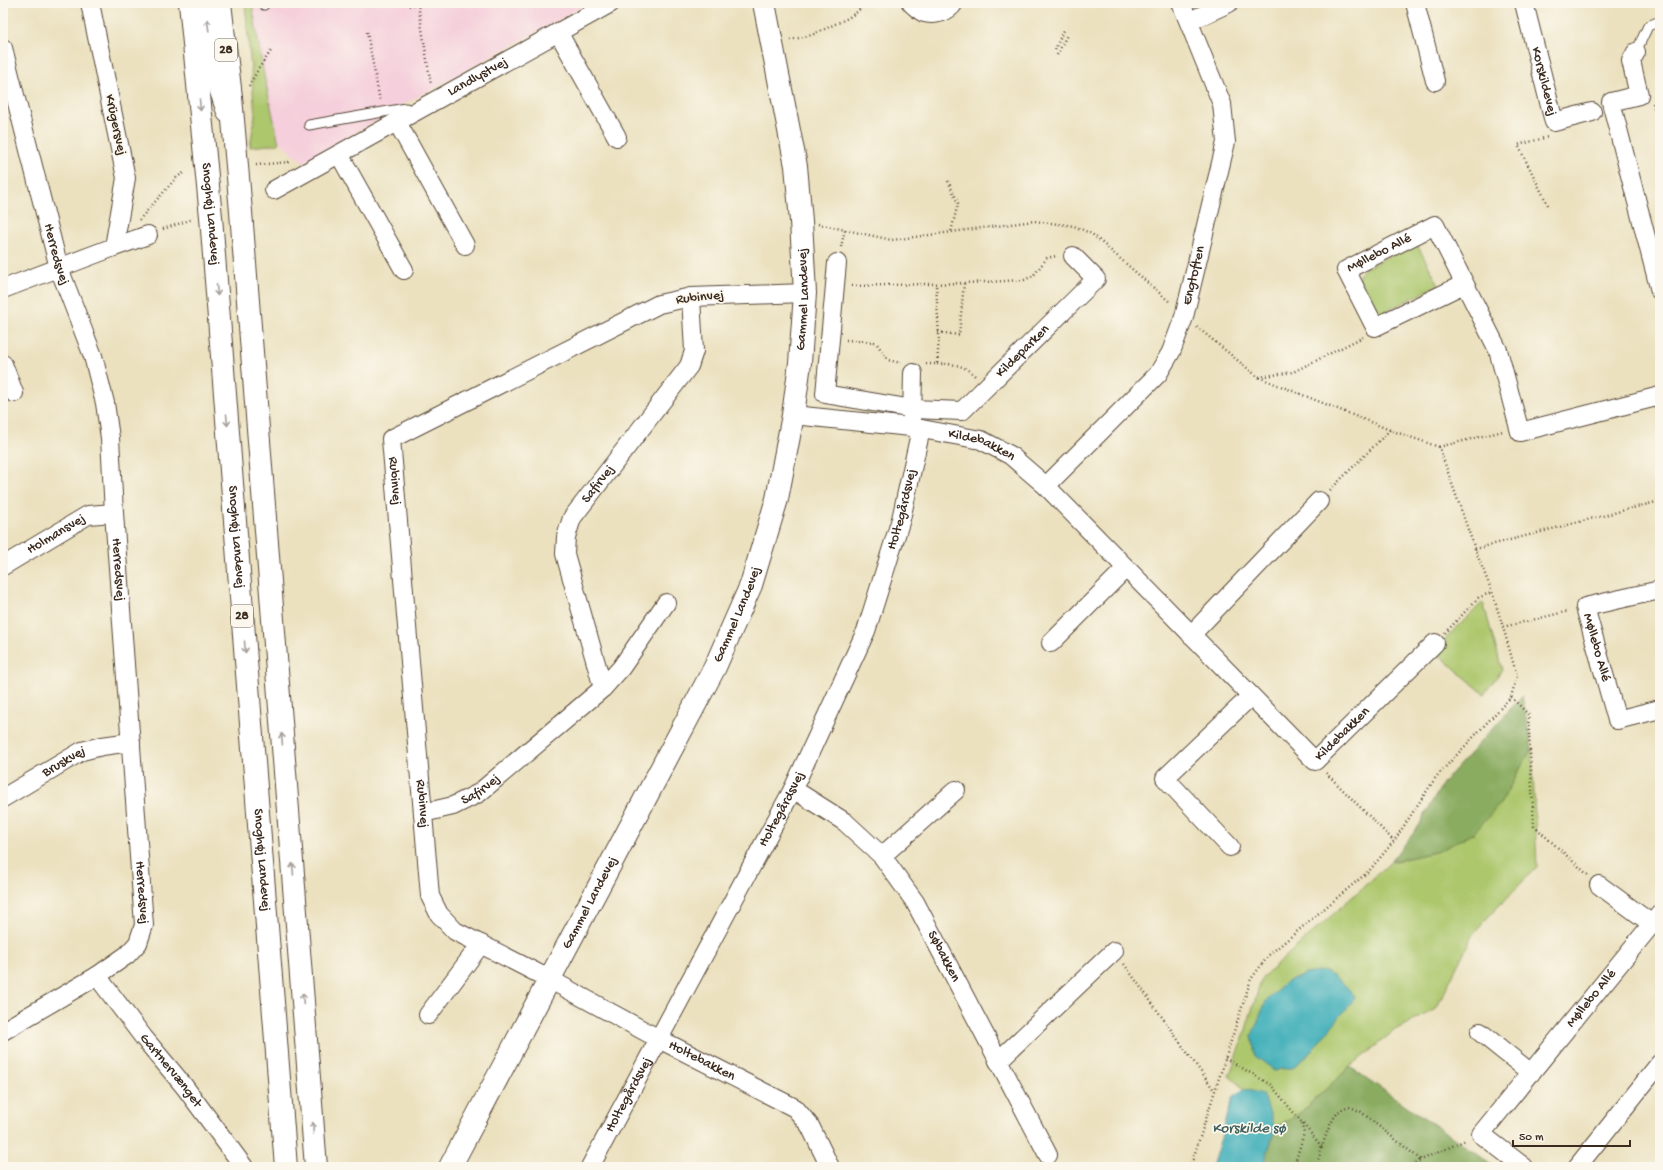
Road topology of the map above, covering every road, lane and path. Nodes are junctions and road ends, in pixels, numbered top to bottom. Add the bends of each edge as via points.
1 (90, 3) edge
2 (190, 3) edge
3 (205, 3) edge
4 (220, 3) edge
5 (407, 3) edge
6 (611, 3) edge
7 (764, 3) edge
8 (866, 3) edge
9 (911, 3) edge
10 (954, 3) edge
11 (1181, 3) edge
12 (1229, 3) edge
13 (1415, 3) edge
14 (1524, 3) edge
15 (1190, 21) junction
16 (1660, 21) edge
17 (1064, 28) dead end
18 (367, 32) dead end
19 (558, 32) junction
20 (1067, 35) dead end
21 (772, 45) junction
22 (1054, 50) dead end
23 (271, 51) dead end
24 (1636, 52) joint
25 (1057, 56) dead end
26 (4, 60) edge
27 (1435, 81) dead end
28 (249, 86) dead end
29 (434, 101) junction
30 (382, 112) junction
31 (1592, 112) dead end
32 (402, 115) junction
33 (1554, 122) junction
34 (309, 125) dead end
35 (234, 130) junction
36 (617, 137) dead end
37 (1660, 137) edge
38 (1656, 138) dead end
39 (339, 154) junction
40 (256, 165) dead end
41 (185, 172) dead end
42 (306, 172) junction
43 (948, 181) dead end
44 (274, 190) dead end
45 (1548, 204) dead end
46 (194, 212) dead end
47 (801, 221) junction
48 (951, 232) junction
49 (142, 237) junction
50 (464, 245) dead end
51 (114, 247) junction
52 (1073, 256) joint
53 (837, 263) dead end
54 (59, 268) junction
55 (404, 270) dead end
56 (964, 283) junction
57 (936, 284) junction
58 (1464, 284) junction
59 (836, 286) junction
60 (3, 289) edge
61 (1660, 291) edge
62 (805, 293) junction
63 (691, 296) junction
64 (1184, 317) junction
65 (1375, 327) junction
66 (938, 332) junction
67 (830, 338) junction
68 (3, 364) edge
69 (937, 364) junction
70 (913, 367) junction
71 (1258, 377) dead end
72 (986, 387) junction
73 (14, 393) dead end
74 (1660, 396) edge
75 (913, 409) junction
76 (793, 416) junction
77 (916, 428) junction
78 (1390, 430) dead end
79 (1520, 432) junction
80 (1439, 447) dead end
81 (1046, 486) junction
82 (1319, 501) joint
83 (1660, 501) edge
84 (114, 513) junction
85 (1476, 549) dead end
86 (3, 566) edge
87 (1126, 568) junction
88 (1660, 590) edge
89 (1492, 592) dead end
90 (666, 603) dead end
91 (1585, 607) junction
92 (1503, 627) dead end
93 (1191, 635) junction
94 (1051, 643) dead end
95 (1435, 643) joint
96 (603, 688) junction
97 (1251, 696) junction
98 (1511, 697) dead end
99 (1660, 709) edge
100 (131, 742) junction
101 (1315, 761) junction
102 (793, 789) junction
103 (956, 790) dead end
104 (3, 798) edge
105 (423, 813) junction
106 (1394, 842) dead end
107 (1230, 847) dead end
108 (882, 856) junction
109 (1599, 885) joint
110 (1656, 919) edge
111 (481, 944) junction
112 (1114, 950) joint
113 (97, 976) junction
114 (549, 979) junction
115 (428, 1015) dead end
116 (3, 1031) edge
117 (1480, 1032) dead end
118 (659, 1039) junction
119 (1225, 1058) dead end
120 (998, 1061) junction
121 (1660, 1063) edge
122 (1531, 1073) junction
123 (1215, 1091) dead end
124 (1300, 1120) junction
125 (1481, 1134) junction
126 (1322, 1148) junction
127 (1048, 1155) dead end
128 (1420, 1160) junction
129 (244, 1167) edge
130 (286, 1167) edge
131 (316, 1167) edge
132 (450, 1167) edge
133 (590, 1167) edge
134 (830, 1167) edge
135 (1294, 1167) edge
136 (1316, 1167) edge
137 (1408, 1167) edge
138 (1524, 1167) edge
139 (1578, 1167) edge

1 - 51 street, Krügersvej via 126,178
2 -> 130 main road, Snoghøj Landevej / 28 via 211,217
35 -> 3 main road via 216,76
4 - 35 main road, Snoghøj Landevej / 28
5 - 29 path via 408,6 418,4
6 - 19 street, Landlystvej
7 - 21 main road, Gammel Landevej
8 - 21 path via 848,18 812,35
9 - 10 street via 923,13 939,14
11 - 15 street, Engtoften
12 - 15 street
13 - 27 street
14 - 33 street, Korskildevej
15 - 64 street, Engtoften via 1222,104 1226,142
16 - 24 lane via 1648,26
17 - 22 path
18 - 30 path
19 - 29 street, Landlystvej
19 - 36 street
20 - 25 path
21 - 47 main road, Gammel Landevej via 796,166
23 - 28 path
24 - 61 street via 1631,61 1639,95 1611,102
26 - 54 street, Herredsvej
29 - 32 street, Landlystvej
30 - 32 lane
30 - 34 lane
31 - 33 street, Korskildevej
32 - 39 street, Landlystvej
32 - 50 street
33 - 45 path via 1548,124 1551,136 1518,145
131 -> 35 main road, Snoghøj Landevej / 28
37 - 38 path
39 - 42 street, Landlystvej
39 - 55 street
40 - 42 path via 292,162
41 - 49 path via 177,177 138,221
42 - 44 street, Landlystvej
43 - 48 path via 958,203
46 - 49 path via 194,218
47 - 48 path via 892,240
47 - 62 main road, Gammel Landevej
48 - 64 path via 1034,221 1074,226 1092,234
49 - 51 street
51 - 54 street
52 - 56 path via 1062,254 1047,258 1033,276 1024,280
52 - 72 street, Kildeparken via 1096,279
53 - 59 street, Kildeparken
54 - 60 street
54 - 84 street, Herredsvej via 93,356 105,403 110,438
56 - 57 path
56 - 66 path via 959,334
57 - 59 path
57 - 66 path
58 - 65 street
58 - 65 street, Møllebo Allé via 1435,226 1346,270
58 - 79 street, Møllebo Allé via 1498,350
59 - 67 street, Kildeparken
62 - 63 street, Rubinvej
62 - 76 main road, Gammel Landevej
63 - 96 street, Safirvej via 694,351 689,366 572,518 566,537 565,554
63 - 105 street, Rubinvej via 659,304 391,439
64 - 81 street, Engtoften via 1171,352 1158,374
65 - 71 path via 1367,336 1293,372
66 - 69 path
67 - 70 path via 874,342 888,360
67 - 75 street, Kildeparken via 825,394
68 - 73 street
69 - 70 path
69 - 72 path via 952,364 968,369
70 - 75 street
72 - 75 street, Kildeparken via 962,411
74 - 79 street
75 - 77 street
76 - 77 street, Kildebakken
76 - 114 main road, Gammel Landevej via 777,499 750,585 718,660
77 - 81 street, Kildebakken via 981,440 1010,455
77 - 102 street, Holtegårdsvej via 901,519 866,630
78 - 82 path
79 - 80 path via 1509,430
81 - 87 street, Kildebakken
82 - 93 street
83 - 85 path
84 - 86 street, Holmansvej via 88,516
84 - 100 street, Herredsvej
87 - 93 street, Kildebakken
87 - 94 street
88 - 91 street, Møllebo Allé
89 - 95 path via 1478,598
90 - 96 street, Safirvej via 621,668
91 - 92 path
91 - 99 street, Møllebo Allé via 1617,720
93 - 97 street, Kildebakken
95 - 101 street, Kildebakken
96 - 105 street, Safirvej via 479,793 453,806
97 - 101 street, Kildebakken
97 - 107 street via 1165,778
98 - 109 path via 1528,714 1534,826
100 - 104 street, Bruskvej via 82,751
100 - 113 street, Herredsvej via 144,925 138,943 131,951
101 - 106 path
102 - 108 street, Søbakken via 844,822
102 - 118 street, Holtegårdsvej
103 - 108 street
105 - 111 street, Rubinvej via 430,896 439,914 455,931
108 - 120 street, Søbakken via 915,902
109 - 110 street, Møllebo Allé
110 - 122 street, Møllebo Allé
111 - 114 street, Rubinvej
111 - 115 street
112 - 120 street
112 - 123 path
113 - 116 street, Herredsvej
113 - 129 street, Gartnervænget
114 - 118 street, Holtebakken
114 - 132 main road, Gammel Landevej
117 - 122 street
118 - 133 street, Holtegårdsvej
118 - 134 street, Holtebakken via 795,1108 810,1126
119 - 124 path via 1271,1085
120 - 127 street, Søbakken
121 - 139 street
122 - 125 street, Møllebo Allé
124 - 126 path
124 - 135 path via 1304,1133
125 - 128 path
125 - 138 street
126 - 128 path via 1330,1123 1343,1109 1349,1107 1360,1111
126 - 136 path
128 - 137 path

